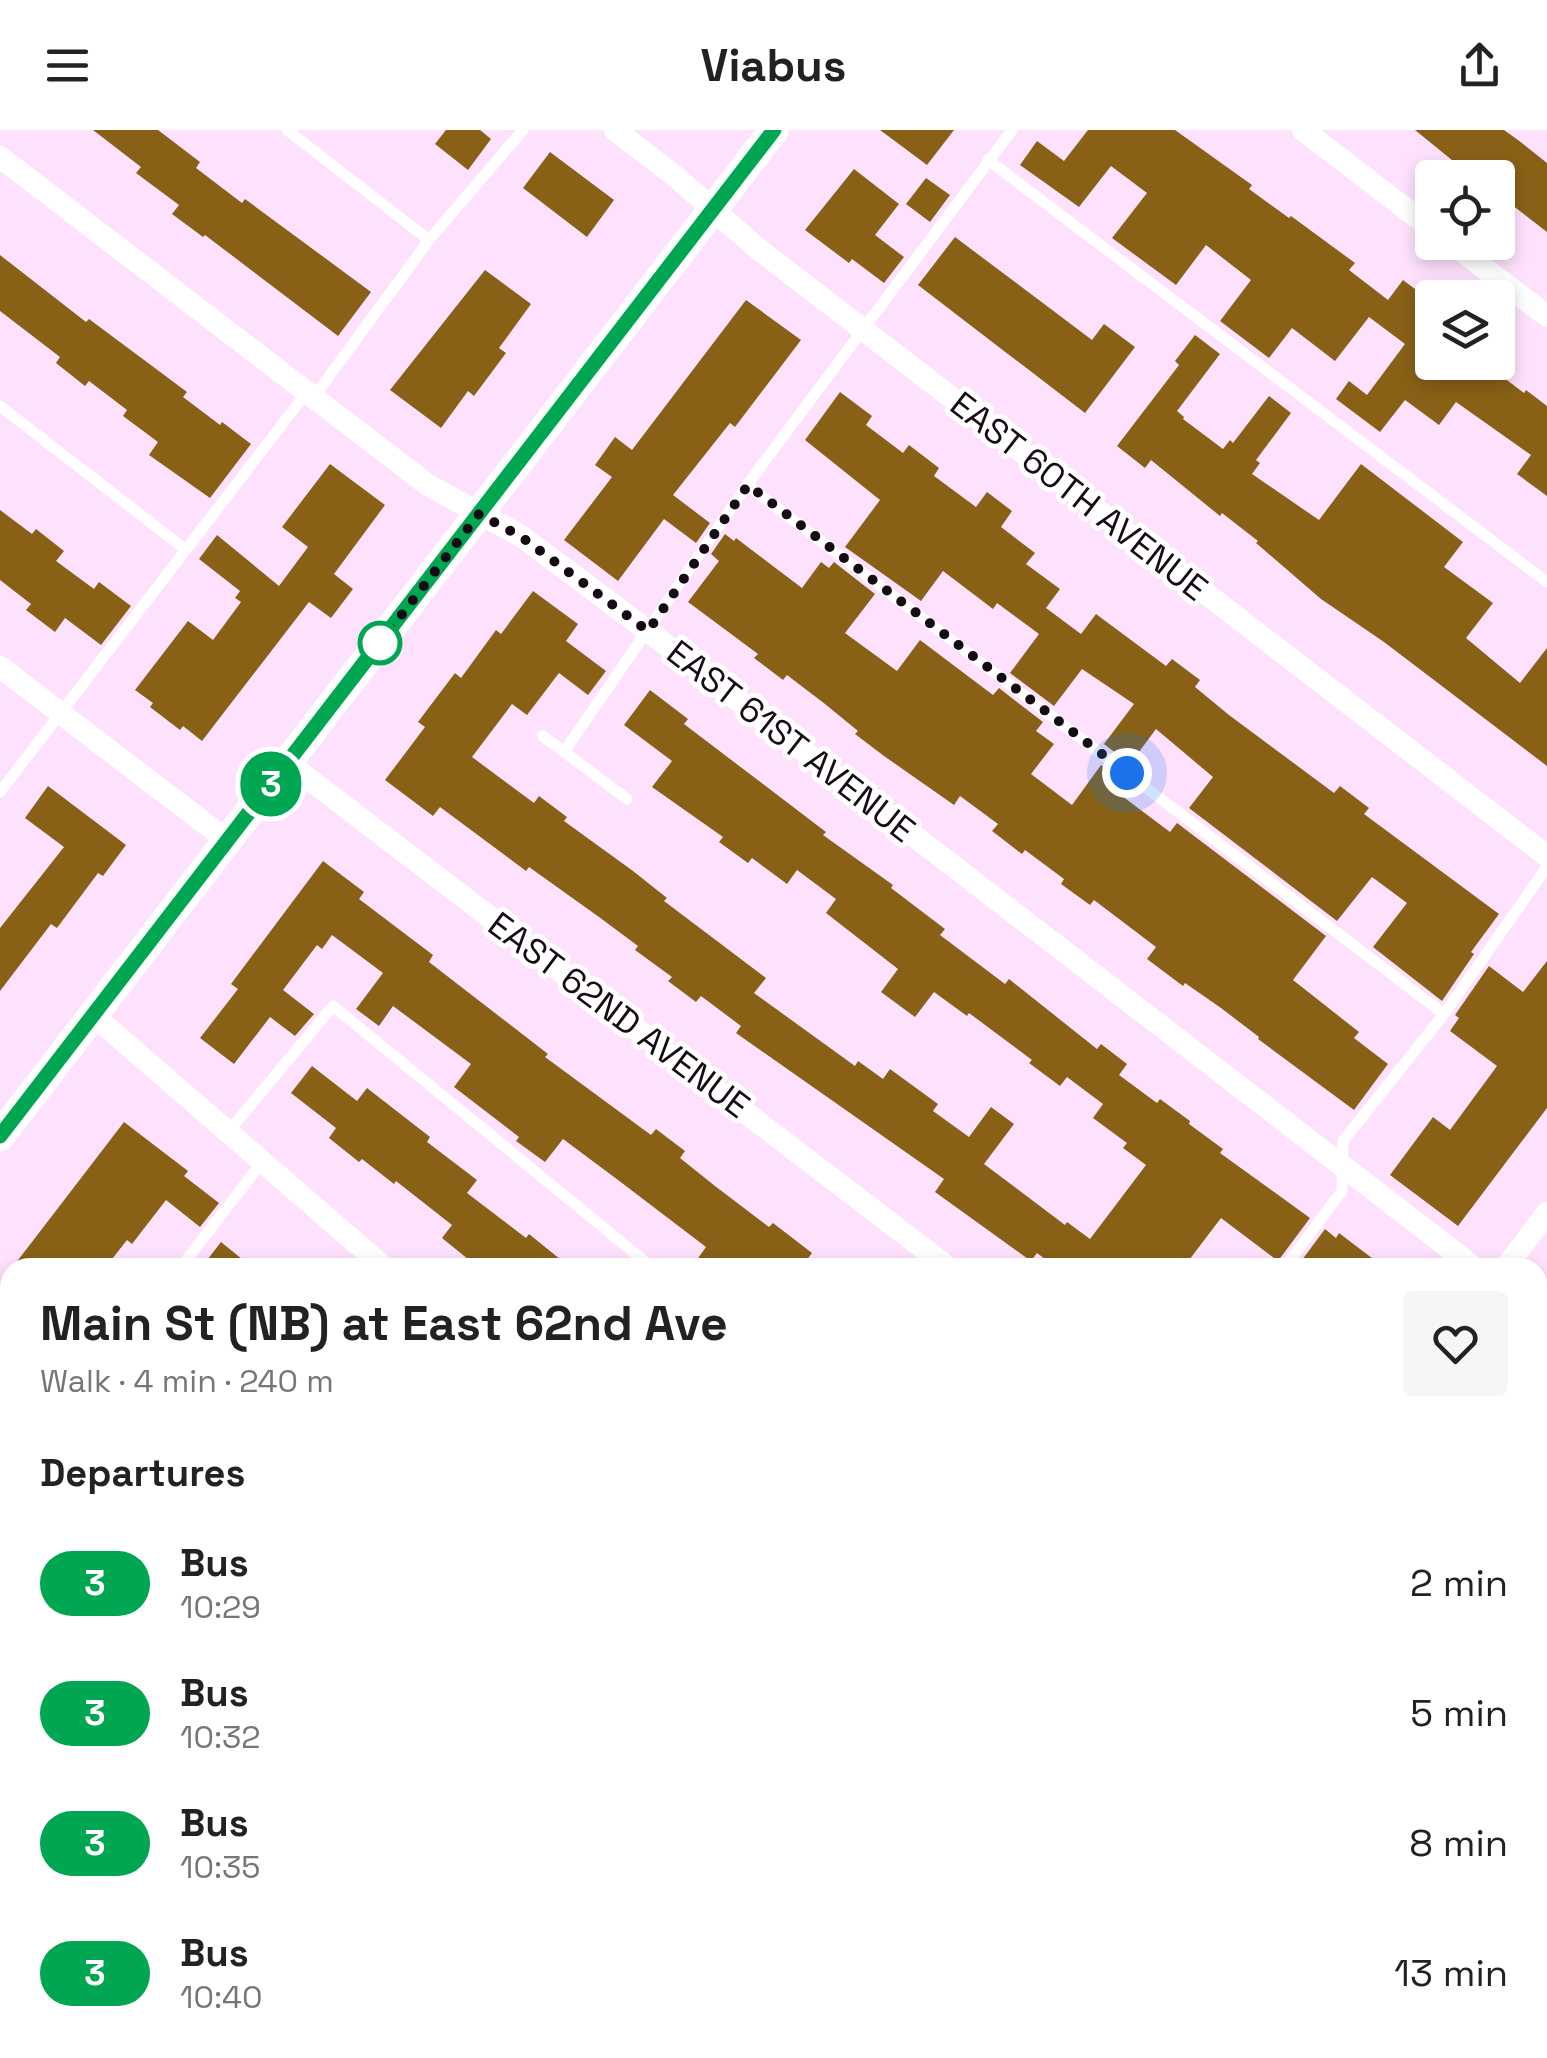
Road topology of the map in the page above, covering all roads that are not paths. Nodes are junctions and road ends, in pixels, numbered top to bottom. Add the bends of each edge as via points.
1 (288, 130) edge
2 (524, 130) edge
3 (616, 130) edge
4 (774, 130) edge
5 (1012, 130) edge
6 (1303, 130) edge
7 (0, 157) edge
8 (988, 160) junction
9 (714, 210) junction
10 (1415, 216) edge
11 (429, 240) junction
12 (1474, 260) edge
13 (1547, 316) edge
14 (862, 329) junction
15 (311, 394) junction
16 (0, 406) edge
17 (748, 485) junction
18 (479, 514) junction
19 (186, 548) junction
20 (1547, 582) edge
21 (648, 631) junction
22 (0, 667) edge
23 (61, 713) junction
24 (544, 736) dead end
25 (564, 752) junction
26 (288, 763) junction
27 (0, 792) edge
28 (627, 799) dead end
29 (228, 840) junction
30 (1547, 856) edge
31 (1547, 867) edge
32 (1444, 1014) junction
33 (93, 1015) junction
34 (229, 1131) junction
35 (0, 1136) edge
36 (262, 1160) junction
37 (1344, 1168) junction
38 (1547, 1213) edge
39 (188, 1258) edge
40 (373, 1258) edge
41 (641, 1258) edge
42 (935, 1258) edge
43 (1292, 1258) edge
44 (1462, 1258) edge
45 (1513, 1258) edge

1 - 11 lane
2 - 11 lane
3 - 9 street, EAST 60TH AVENUE
4 - 9 main road
5 - 8 lane
6 - 10 street
7 - 15 street, EAST 61ST AVENUE
8 - 14 lane
8 - 20 lane
9 - 14 street, EAST 60TH AVENUE
9 - 18 main road
11 - 15 lane
12 - 13 street
14 - 17 lane
14 - 30 street, EAST 60TH AVENUE
15 - 18 street, EAST 61ST AVENUE via 428,485
15 - 19 lane
16 - 19 lane
17 - 21 lane
17 - 32 lane
18 - 21 street, EAST 61ST AVENUE via 520,536
18 - 26 main road
19 - 23 lane
21 - 25 lane
21 - 37 street, EAST 61ST AVENUE
22 - 23 street
23 - 27 lane
23 - 29 street
24 - 25 lane
25 - 28 lane
26 - 29 main road
26 - 42 street, EAST 62ND AVENUE
29 - 33 main road
31 - 32 lane
32 - 37 lane via 1344,1142
33 - 34 street
33 - 35 main road
34 - 36 street
34 - 41 lane via 333,1006
36 - 39 lane
36 - 40 street
37 - 43 lane via 1342,1192
37 - 44 street, EAST 61ST AVENUE
38 - 45 street

